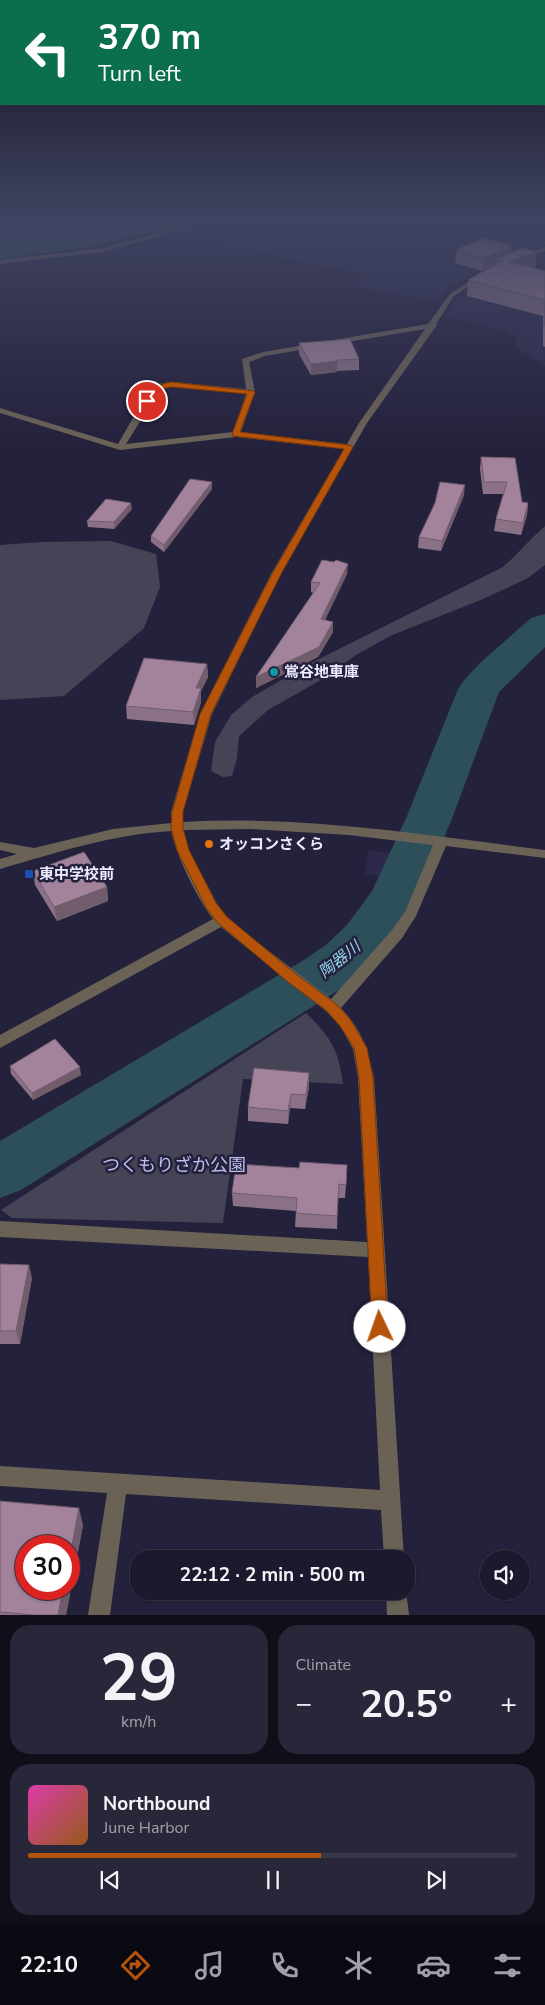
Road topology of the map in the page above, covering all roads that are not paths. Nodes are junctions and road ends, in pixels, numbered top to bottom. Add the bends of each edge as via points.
1 (454, 293) edge
2 (433, 325) junction
3 (251, 392) junction
4 (0, 410) edge
5 (236, 434) junction
6 (120, 447) junction
7 (349, 447) junction
8 (177, 828) junction
9 (436, 841) junction
10 (0, 846) edge
11 (33, 853) junction
12 (545, 854) edge
13 (0, 864) edge
14 (222, 920) junction
15 (332, 1008) junction
16 (0, 1042) edge
17 (0, 1229) edge
18 (376, 1250) junction
19 (0, 1476) edge
20 (118, 1484) junction
21 (391, 1501) junction
22 (394, 1550) edge
23 (397, 1600) edge
24 (99, 1615) edge
25 (398, 1615) edge

1 - 2 street
2 - 3 street via 250,358 245,361
2 - 7 street
3 - 5 street
3 - 6 street via 172,384 161,386 154,390
4 - 6 street
5 - 6 street
5 - 7 street
7 - 8 street via 276,574 206,714 177,812
8 - 9 street via 275,825
8 - 11 street via 114,834
8 - 14 street via 183,850 211,906
9 - 12 street
9 - 15 street via 411,913 398,934
10 - 11 street
11 - 13 street
14 - 15 street
14 - 16 street
15 - 18 street via 345,1022 360,1048 366,1078
17 - 18 street
18 - 21 street
19 - 20 street
20 - 21 street
20 - 24 street
21 - 22 street
23 - 25 street

